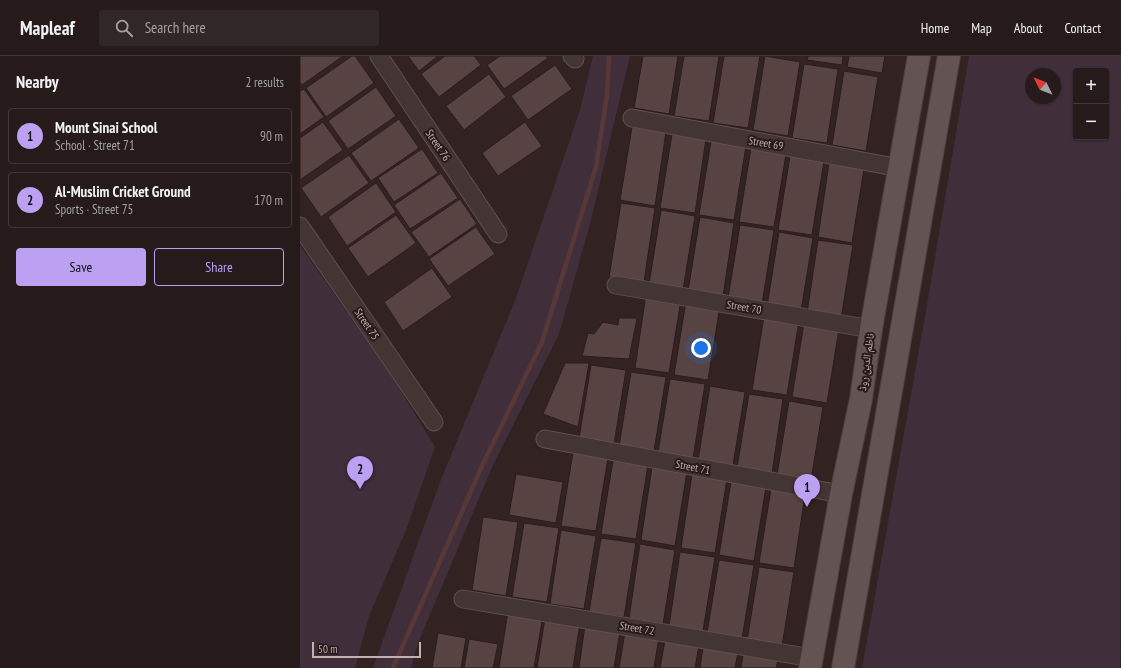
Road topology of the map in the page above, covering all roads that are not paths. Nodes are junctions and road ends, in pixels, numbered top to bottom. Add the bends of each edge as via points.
1 (379, 56) edge
2 (919, 56) edge
3 (949, 56) edge
4 (632, 118) dead end
5 (900, 168) junction
6 (300, 226) edge
7 (498, 234) dead end
8 (616, 285) dead end
9 (871, 329) junction
10 (434, 422) dead end
11 (545, 439) dead end
12 (841, 494) junction
13 (462, 599) dead end
14 (811, 663) edge
15 (844, 668) edge

1 - 7 street, Street 76
2 - 5 main road, ناظم الدین روڈ
3 - 15 main road
4 - 5 street, Street 69
5 - 9 main road, ناظم الدین روڈ
6 - 10 street, Street 75
8 - 9 street, Street 70
9 - 12 main road, ناظم الدین روڈ via 861,399
11 - 12 street, Street 71
12 - 14 main road, ناظم الدین روڈ
13 - 14 street, Street 72

